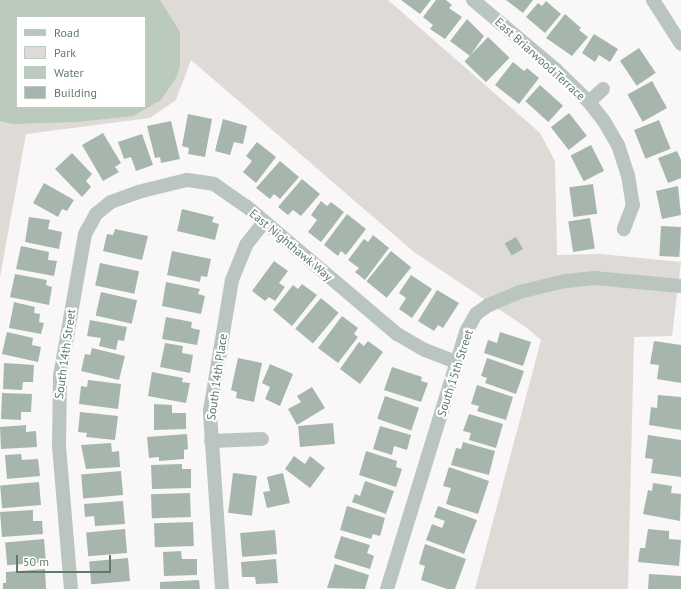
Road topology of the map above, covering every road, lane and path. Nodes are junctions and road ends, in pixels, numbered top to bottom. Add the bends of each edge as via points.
1 (473, 0) edge
2 (654, 0) edge
3 (678, 38) edge
4 (603, 89) dead end
5 (589, 102) junction
6 (110, 202) joint
7 (264, 222) junction
8 (624, 229) dead end
9 (681, 286) edge
10 (457, 362) junction
11 (262, 439) dead end
12 (211, 441) junction
13 (71, 589) edge
14 (222, 589) edge
15 (387, 589) edge

1 - 5 street, East Briarwood Terrace via 556,70
2 - 3 street
4 - 5 street, East Briarwood Terrace
5 - 8 street, East Briarwood Terrace via 618,145 628,175 634,205
6 - 7 street, East Nighthawk Way via 187,180 199,180 214,184 230,194
6 - 13 street, South 14th Street via 96,214 85,234 60,376 59,447
7 - 10 street, East Nighthawk Way via 397,334 425,350
7 - 12 street, South 14th Place via 246,245 232,280 210,411
9 - 10 street, South 15th Street via 594,278 566,281 520,292 489,305 476,314 466,332
10 - 15 street, South 15th Street
11 - 12 street
12 - 14 street, South 14th Place

